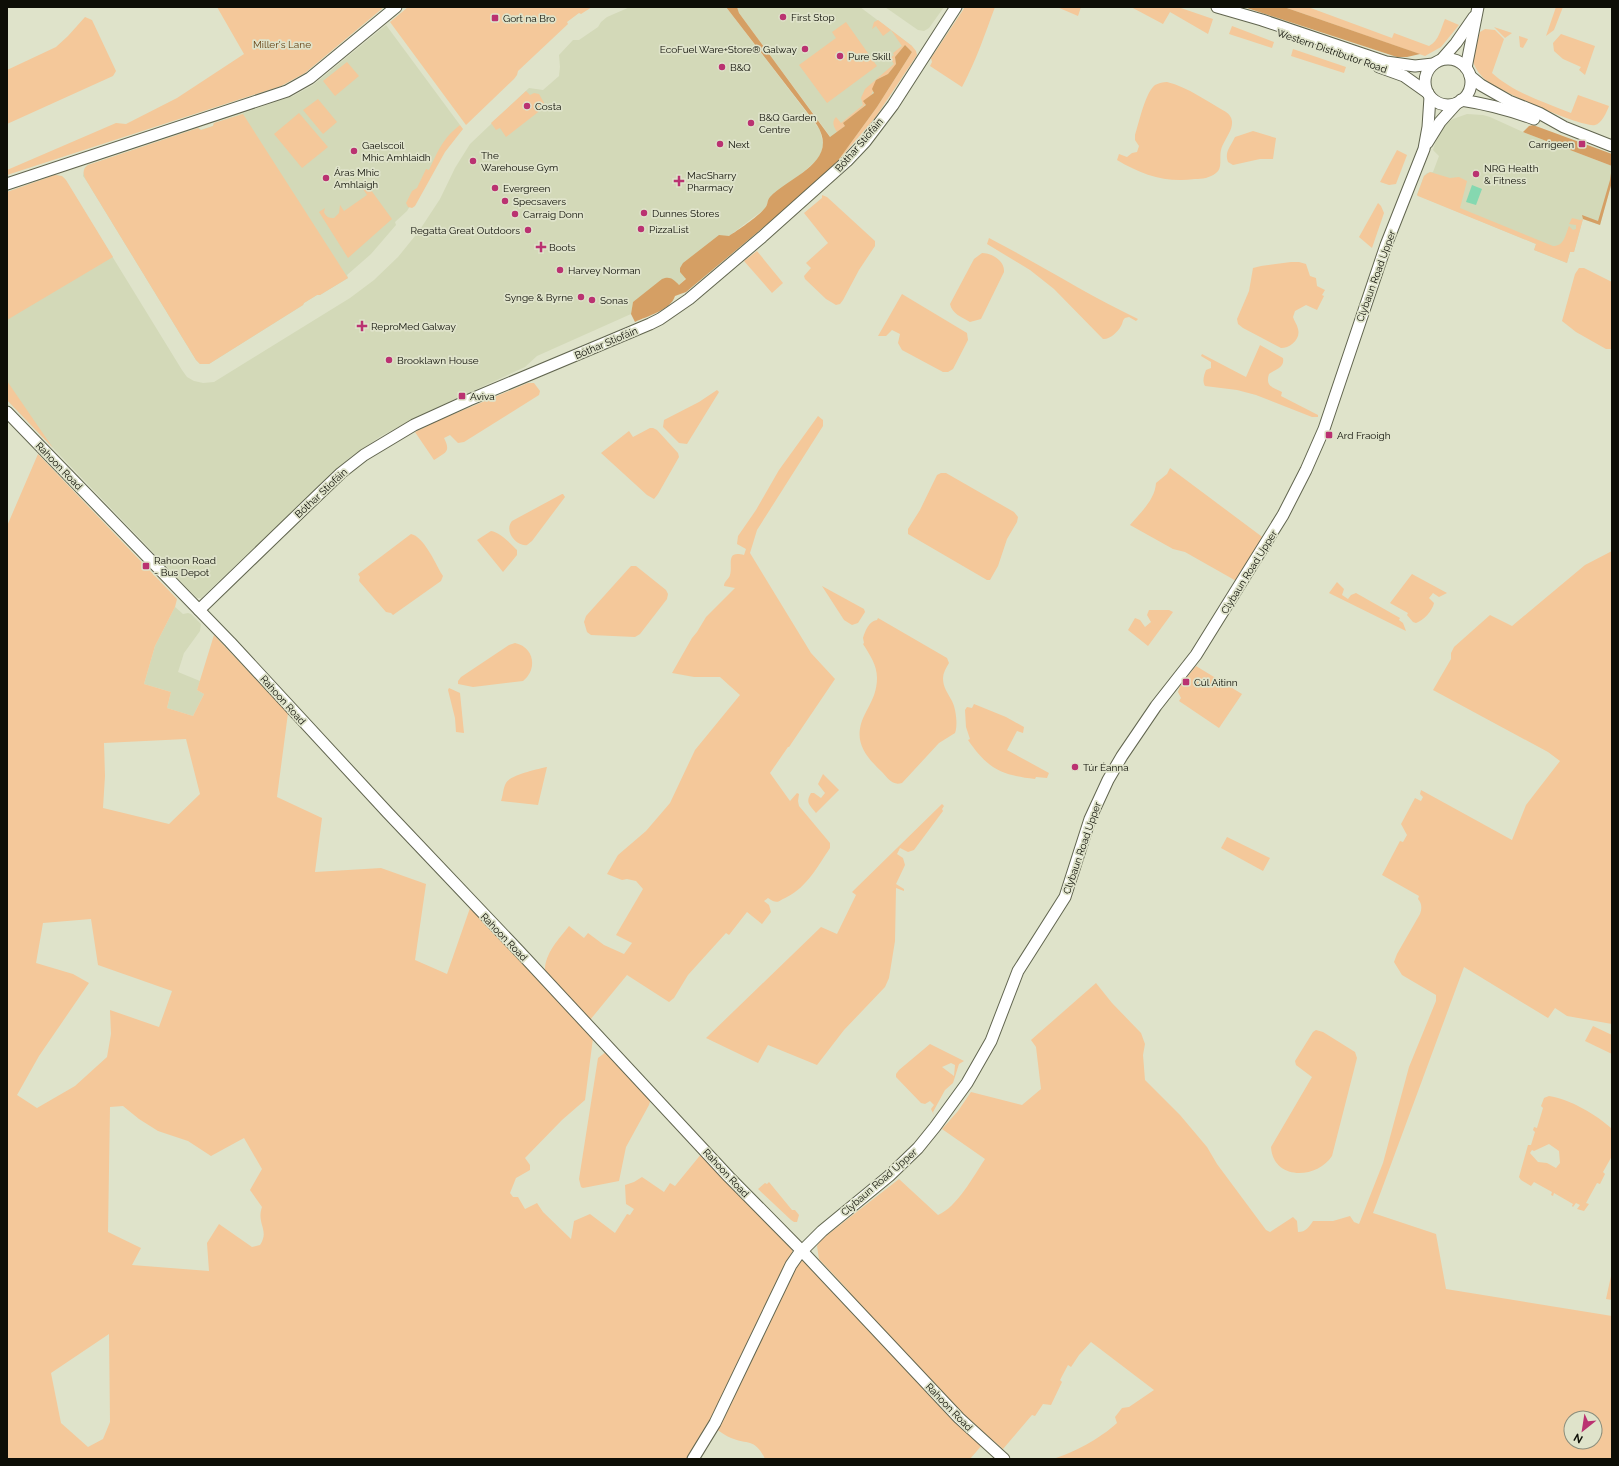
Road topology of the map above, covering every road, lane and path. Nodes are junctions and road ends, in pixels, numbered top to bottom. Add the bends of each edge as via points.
1 (396, 7) edge
2 (956, 7) edge
3 (1217, 7) edge
4 (1477, 10) edge
5 (1235, 13) junction
6 (1437, 62) junction
7 (1468, 72) junction
8 (1429, 95) junction
9 (1459, 102) junction
10 (1564, 127) junction
11 (1612, 146) edge
12 (1424, 149) junction
13 (7, 184) edge
14 (7, 412) edge
15 (199, 610) junction
16 (802, 1251) junction
17 (693, 1459) edge
18 (1004, 1459) edge

1 - 13 street via 310,78 287,91
2 - 15 street, Bóthar Stiofáin via 893,105 847,162 689,299 650,324 414,425 364,455 325,488
3 - 5 street, Western Distributor Road
4 - 6 street via 1456,43
4 - 7 street
5 - 6 street, Western Distributor Road via 1386,62 1415,66
5 - 8 street, Western Distributor Road via 1260,26 1404,76
6 - 7 street via 1455,60
6 - 8 street via 1427,70 1425,77
7 - 9 street via 1470,88
7 - 10 street via 1489,90
8 - 9 street via 1442,104
8 - 12 street, Clybaun Road Upper
9 - 10 street via 1501,107
9 - 12 street, Clybaun Road Upper via 1440,122
10 - 11 street
12 - 16 street, Clybaun Road Upper via 1386,245 1328,417 1306,470 1280,521 1221,617 1191,662 1132,738 1112,774 1090,820 1065,897 1018,970 991,1041 948,1111 918,1148
14 - 15 street, Rahoon Road
15 - 16 street, Rahoon Road via 728,1177
16 - 17 street, Clybaun Road Upper via 791,1265 715,1423
16 - 18 street, Rahoon Road via 974,1433

